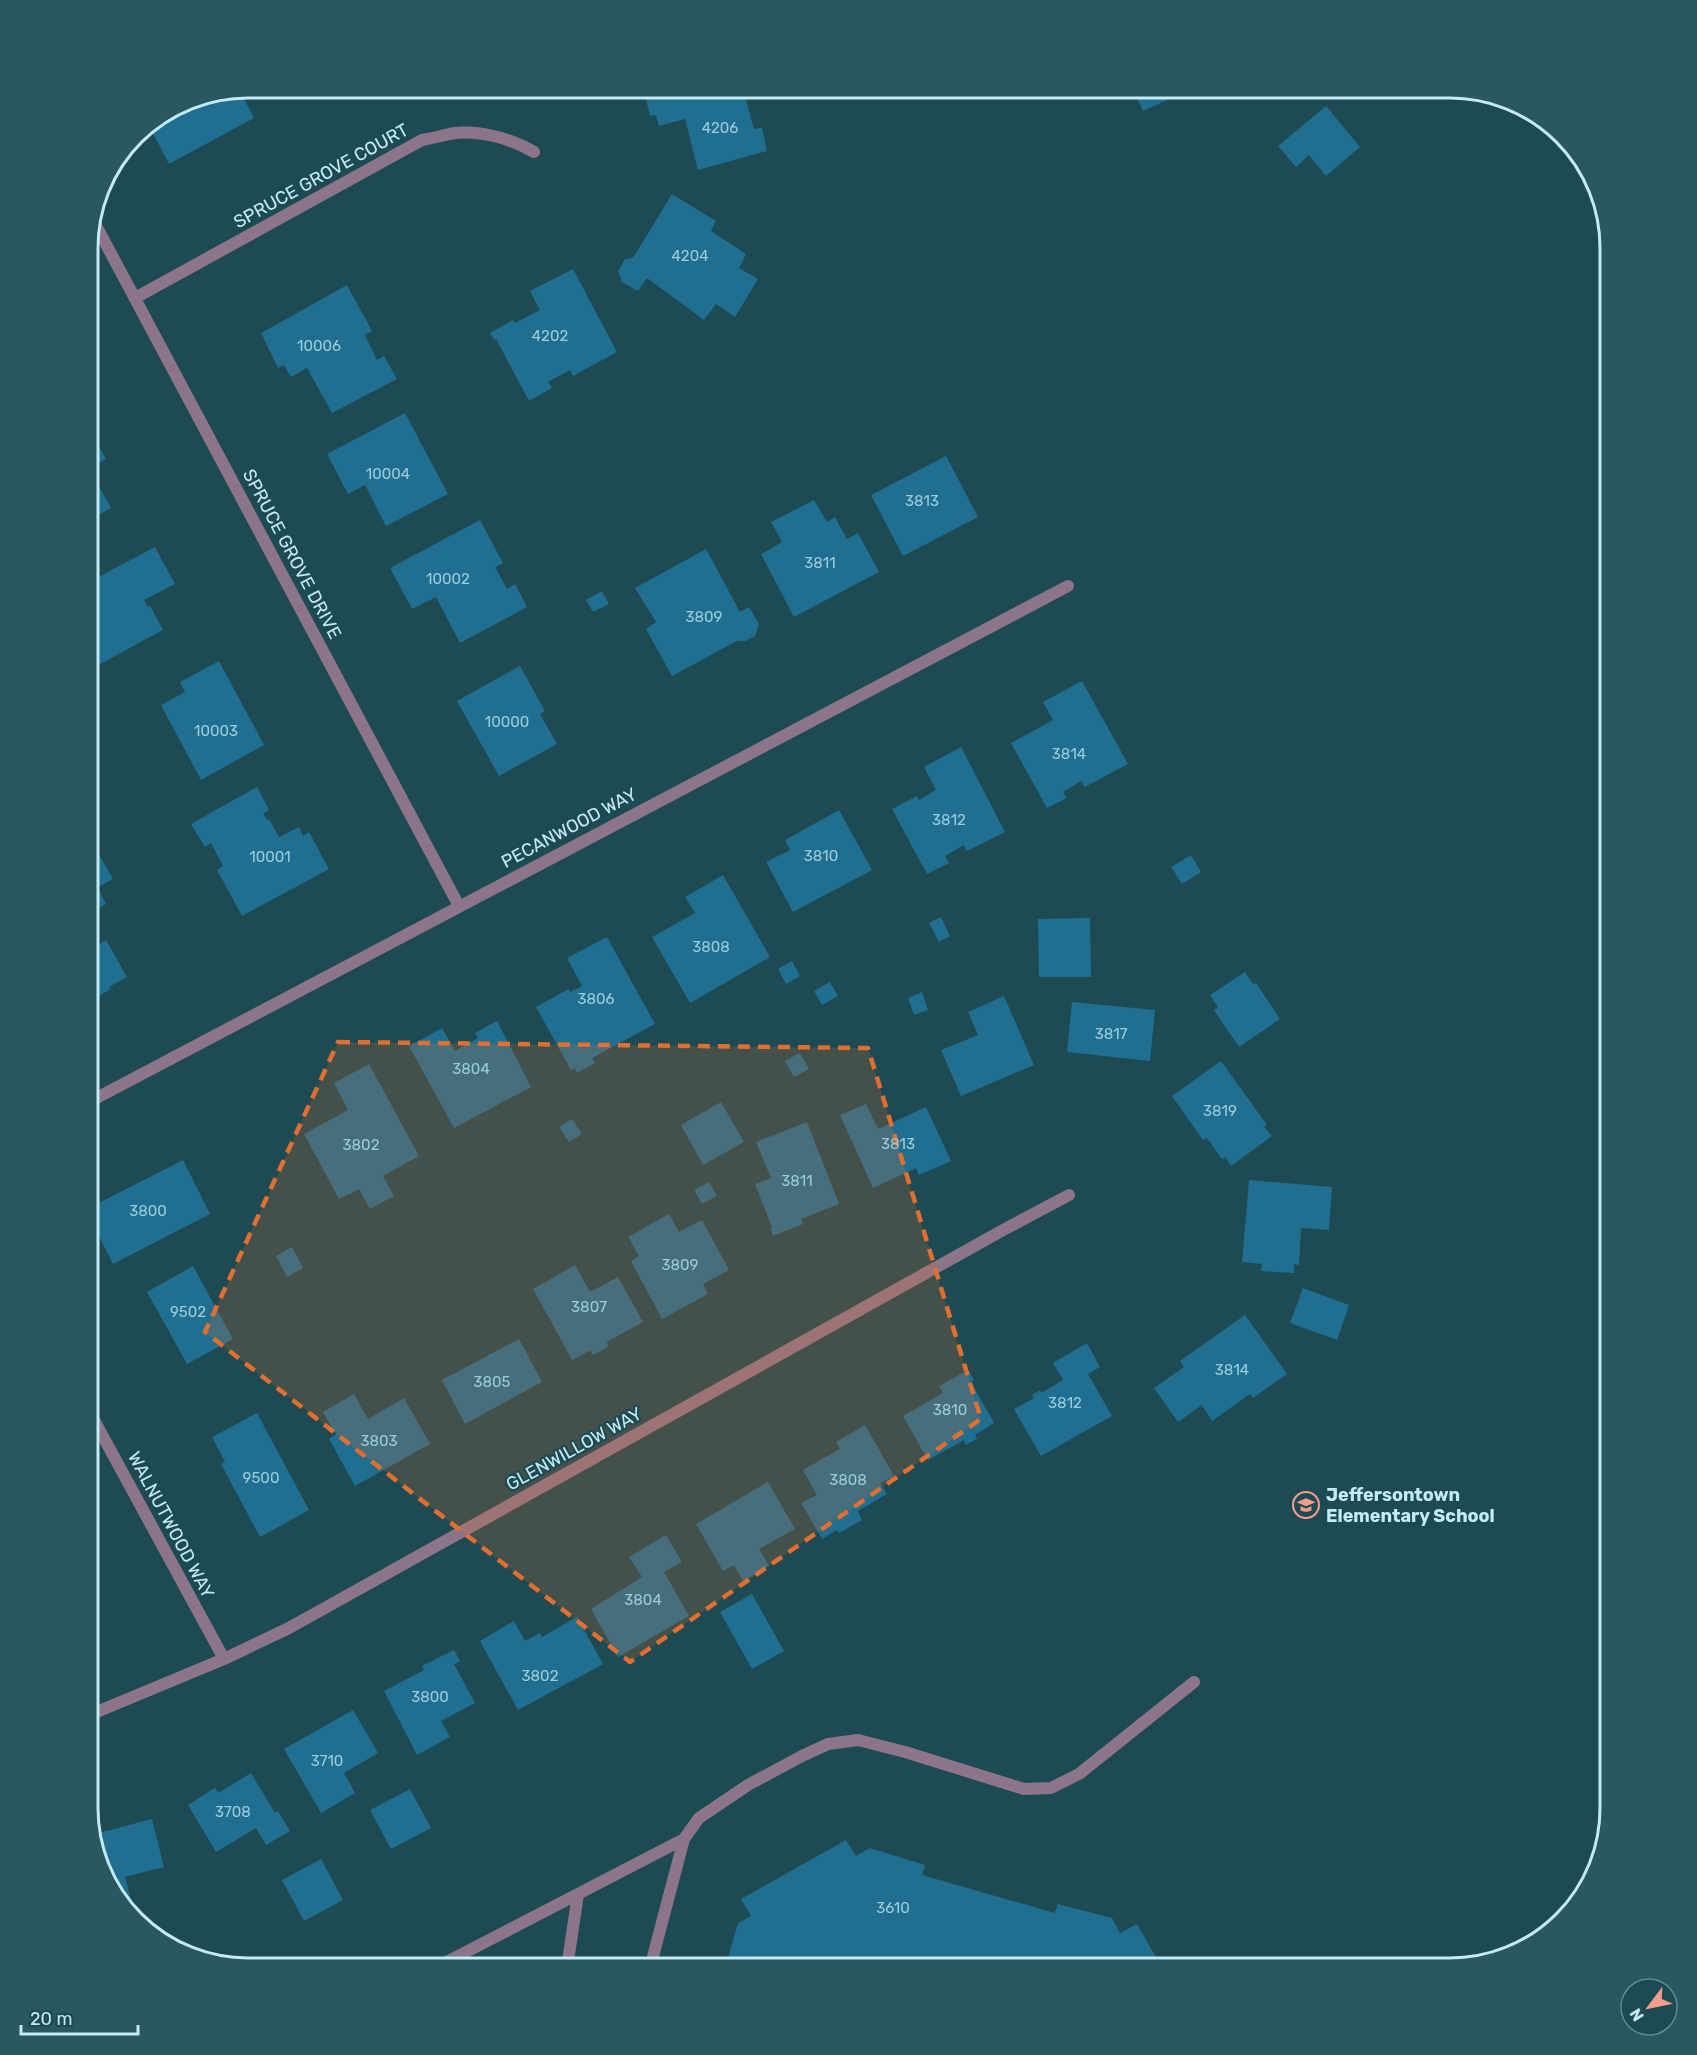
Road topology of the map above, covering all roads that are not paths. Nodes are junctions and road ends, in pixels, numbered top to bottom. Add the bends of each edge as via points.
1 (534, 152) dead end
2 (99, 231) edge
3 (135, 298) junction
4 (1068, 586) dead end
5 (459, 906) junction
6 (98, 1097) edge
7 (1070, 1195) dead end
8 (98, 1427) edge
9 (224, 1659) junction
10 (1194, 1682) dead end
11 (98, 1711) edge
12 (684, 1839) junction
13 (578, 1894) junction
14 (454, 1958) edge
15 (568, 1958) edge
16 (653, 1958) edge

1 - 3 street, SPRUCE GROVE COURT via 492,135 457,133 422,141
2 - 3 street, SPRUCE GROVE DRIVE
3 - 5 street, SPRUCE GROVE DRIVE
4 - 5 street, PECANWOOD WAY
5 - 6 street, PECANWOOD WAY
7 - 9 street, GLENWILLOW WAY via 289,1628
8 - 9 street, WALNUTWOOD WAY
9 - 11 street, GLENWILLOW WAY
10 - 12 street via 1079,1774 1051,1788 1023,1789 858,1740 828,1744 748,1785 699,1818
12 - 13 street
12 - 16 street
13 - 14 street
13 - 15 street

